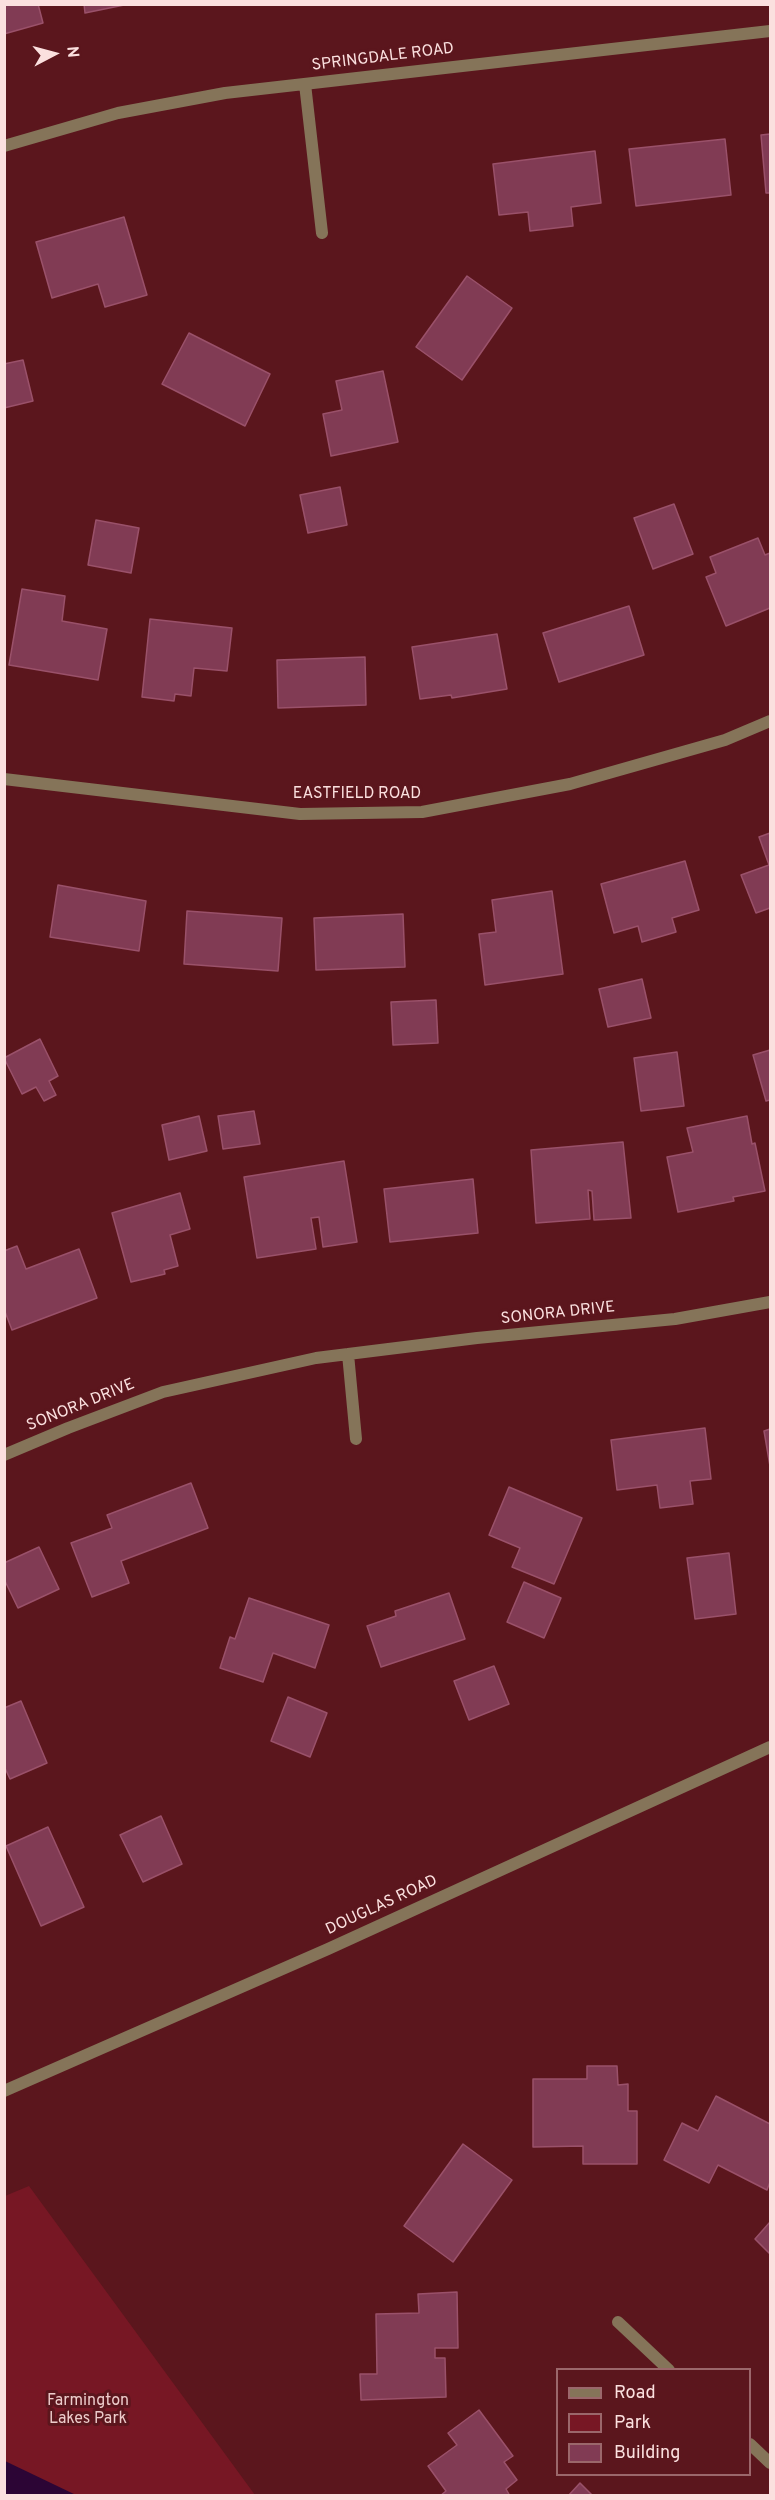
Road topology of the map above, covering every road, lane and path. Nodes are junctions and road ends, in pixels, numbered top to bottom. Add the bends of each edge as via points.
1 (771, 32) edge
2 (305, 84) junction
3 (4, 146) edge
4 (322, 233) dead end
5 (771, 721) edge
6 (4, 779) edge
7 (771, 1302) edge
8 (348, 1354) junction
9 (356, 1439) dead end
10 (4, 1455) edge
11 (771, 1747) edge
12 (4, 2091) edge
13 (618, 2322) dead end
14 (667, 2368) edge
15 (751, 2445) edge
16 (771, 2463) edge

1 - 2 street, SPRINGDALE ROAD
2 - 3 street, SPRINGDALE ROAD via 225,93 118,113
2 - 4 street
5 - 6 street, EASTFIELD ROAD via 725,740 570,784 422,812 300,814
7 - 8 street, SONORA DRIVE via 675,1318
8 - 9 street
8 - 10 street, SONORA DRIVE via 163,1392
11 - 12 street, DOUGLAS ROAD via 328,1949
13 - 14 street
15 - 16 street

